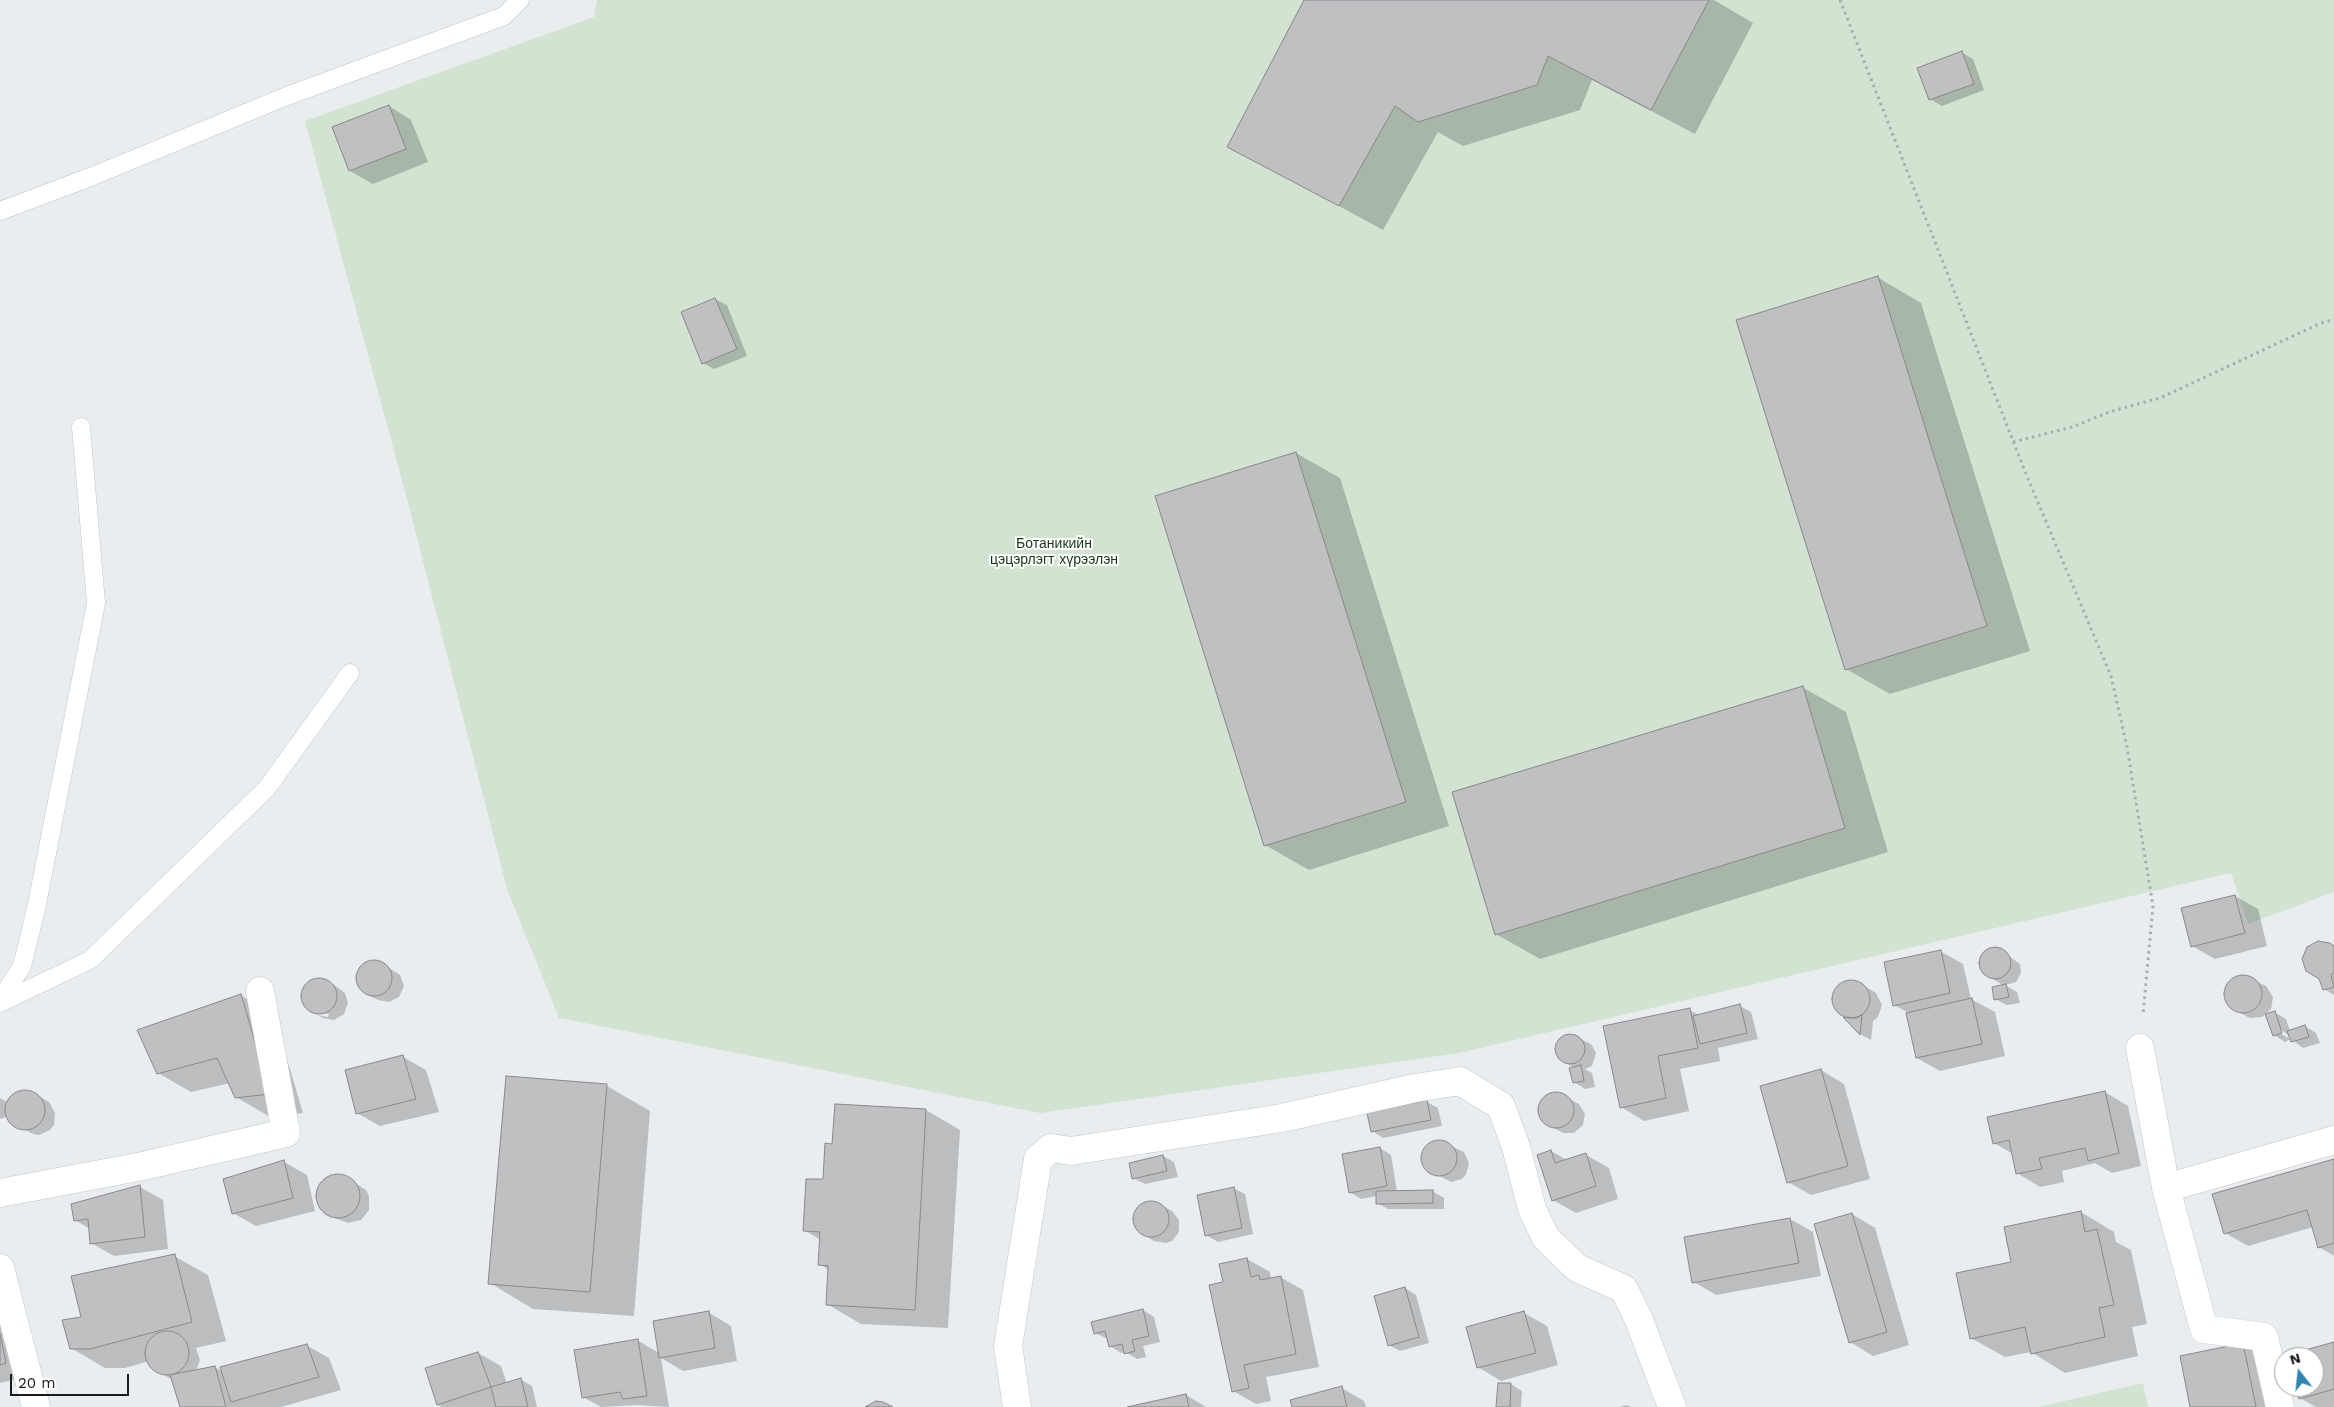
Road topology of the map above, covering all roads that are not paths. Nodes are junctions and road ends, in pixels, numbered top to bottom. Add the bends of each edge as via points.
1 (520, 0) edge
2 (0, 211) edge
3 (81, 427) dead end
4 (350, 673) dead end
5 (260, 991) dead end
6 (0, 1002) edge
7 (2140, 1048) road end
8 (2334, 1140) edge
9 (2166, 1188) junction
10 (0, 1193) edge
11 (0, 1268) edge
12 (36, 1407) edge
13 (1017, 1407) edge
14 (1672, 1407) edge
15 (2280, 1407) edge

1 - 2 lane via 504,16 287,96
3 - 6 lane via 96,603 36,910 22,966
4 - 6 lane via 266,788 90,960
5 - 10 street via 286,1133 143,1166
7 - 9 street
8 - 9 street
9 - 15 street via 2204,1329 2264,1337
11 - 12 street
13 - 14 street via 1008,1346 1038,1159 1051,1148 1071,1151 1282,1118 1460,1080 1501,1106 1516,1147 1532,1209 1546,1238 1577,1268 1624,1290

